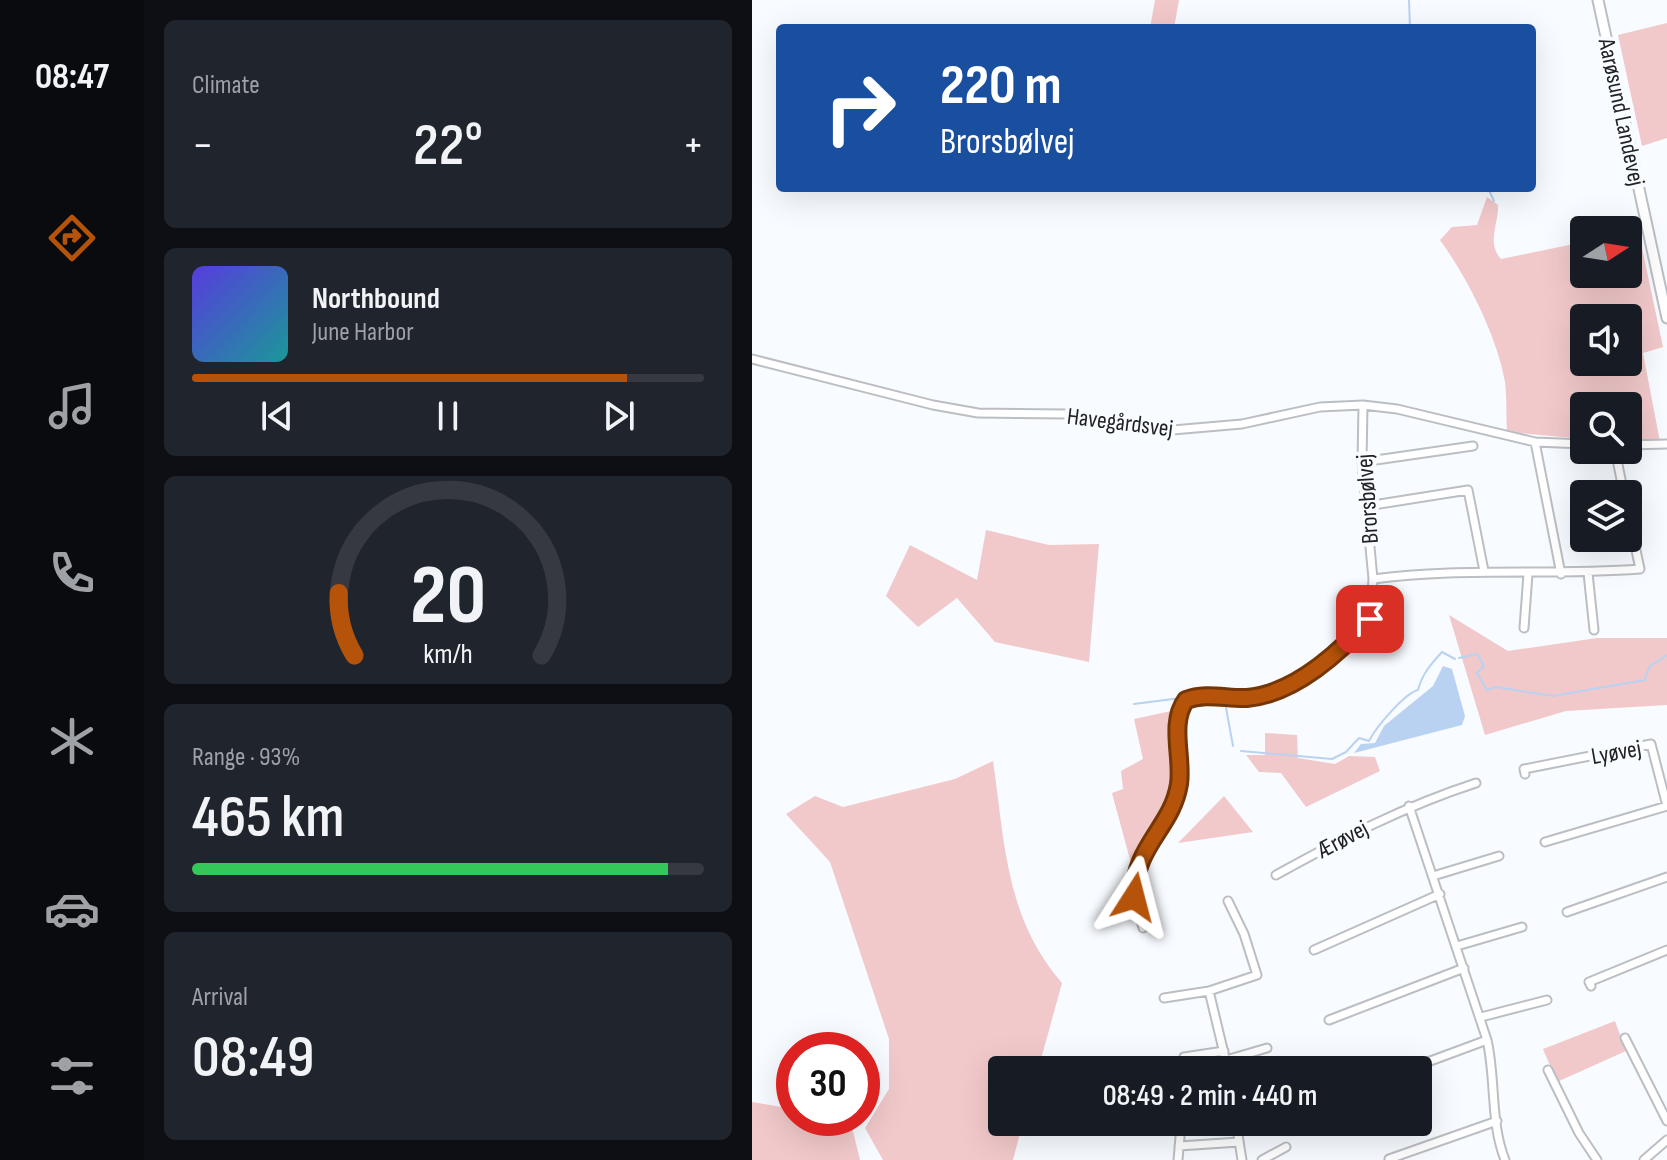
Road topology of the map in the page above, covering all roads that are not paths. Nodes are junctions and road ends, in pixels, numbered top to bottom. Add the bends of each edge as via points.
1 (1598, 0) edge
2 (1667, 318) edge
3 (752, 359) edge
4 (1363, 405) junction
5 (1535, 442) junction
6 (1570, 443) edge
7 (1667, 444) edge
8 (1642, 445) edge
9 (1473, 446) dead end
10 (1362, 462) junction
11 (1367, 506) junction
12 (1636, 552) edge
13 (1484, 571) junction
14 (1588, 573) junction
15 (1528, 574) junction
16 (1561, 574) junction
17 (1373, 579) junction
18 (1524, 628) dead end
19 (1594, 630) dead end
20 (1525, 774) dead end
21 (1476, 783) dead end
22 (1409, 806) junction
23 (1667, 806) edge
24 (1545, 842) dead end
25 (1499, 856) dead end
26 (1276, 875) dead end
27 (1433, 876) junction
28 (1667, 877) edge
29 (1440, 894) junction
30 (1228, 901) dead end
31 (1567, 912) dead end
32 (1522, 927) dead end
33 (1143, 928) dead end
34 (1457, 946) junction
35 (1314, 950) dead end
36 (1667, 950) edge
37 (1464, 968) junction
38 (1591, 986) dead end
39 (1209, 991) junction
40 (1164, 998) dead end
41 (1547, 1000) dead end
42 (1481, 1017) junction
43 (1329, 1020) dead end
44 (1625, 1038) dead end
45 (1487, 1040) junction
46 (1267, 1048) dead end
47 (1225, 1055) junction
48 (1204, 1056) edge
49 (1432, 1060) edge
50 (1548, 1070) dead end
51 (1497, 1121) junction
52 (1667, 1121) edge
53 (1238, 1136) edge
54 (1180, 1137) dead end
55 (1667, 1140) edge
56 (1239, 1142) junction
57 (1179, 1146) junction
58 (1286, 1147) dead end
59 (1389, 1159) edge
60 (1178, 1160) edge
61 (1242, 1160) edge
62 (1262, 1160) edge
63 (1505, 1160) edge
64 (1597, 1160) edge
65 (1644, 1160) edge

1 - 2 street, Aarøsund Landevej
3 - 4 street, Havegårdsvej via 978,413 1067,414 1161,431
4 - 5 street, Havegårdsvej
4 - 10 street, Brorsbølvej
5 - 6 street, Havegårdsvej
5 - 16 street
7 - 8 street
9 - 10 street
10 - 11 street, Brorsbølvej
11 - 13 street via 1468,490
11 - 17 street, Brorsbølvej
12 - 14 street via 1640,569
13 - 15 street
13 - 17 street
14 - 16 street
14 - 19 street
15 - 16 street
15 - 18 street
17 - 33 street, Brorsbølvej via 1370,619 1305,675 1265,696 1197,696 1181,707 1179,784 1134,877
20 - 23 street, Lyøvej via 1524,769 1651,744
21 - 22 street, Ærøvej
22 - 26 street, Ærøvej
22 - 27 street
23 - 24 street, Lyøvej
25 - 27 street
27 - 29 street
28 - 31 street
29 - 34 street
29 - 35 street
30 - 39 street via 1257,975
32 - 34 street
34 - 37 street
36 - 38 street via 1589,982
37 - 42 street
37 - 43 street
39 - 40 street
39 - 47 street
41 - 42 street
42 - 45 street
44 - 52 street
45 - 49 street
45 - 51 street
46 - 47 street
47 - 48 street
50 - 64 street
51 - 59 street
51 - 63 street
53 - 56 street
54 - 57 street
55 - 65 street
56 - 57 street
56 - 61 street
57 - 60 street
58 - 62 street

